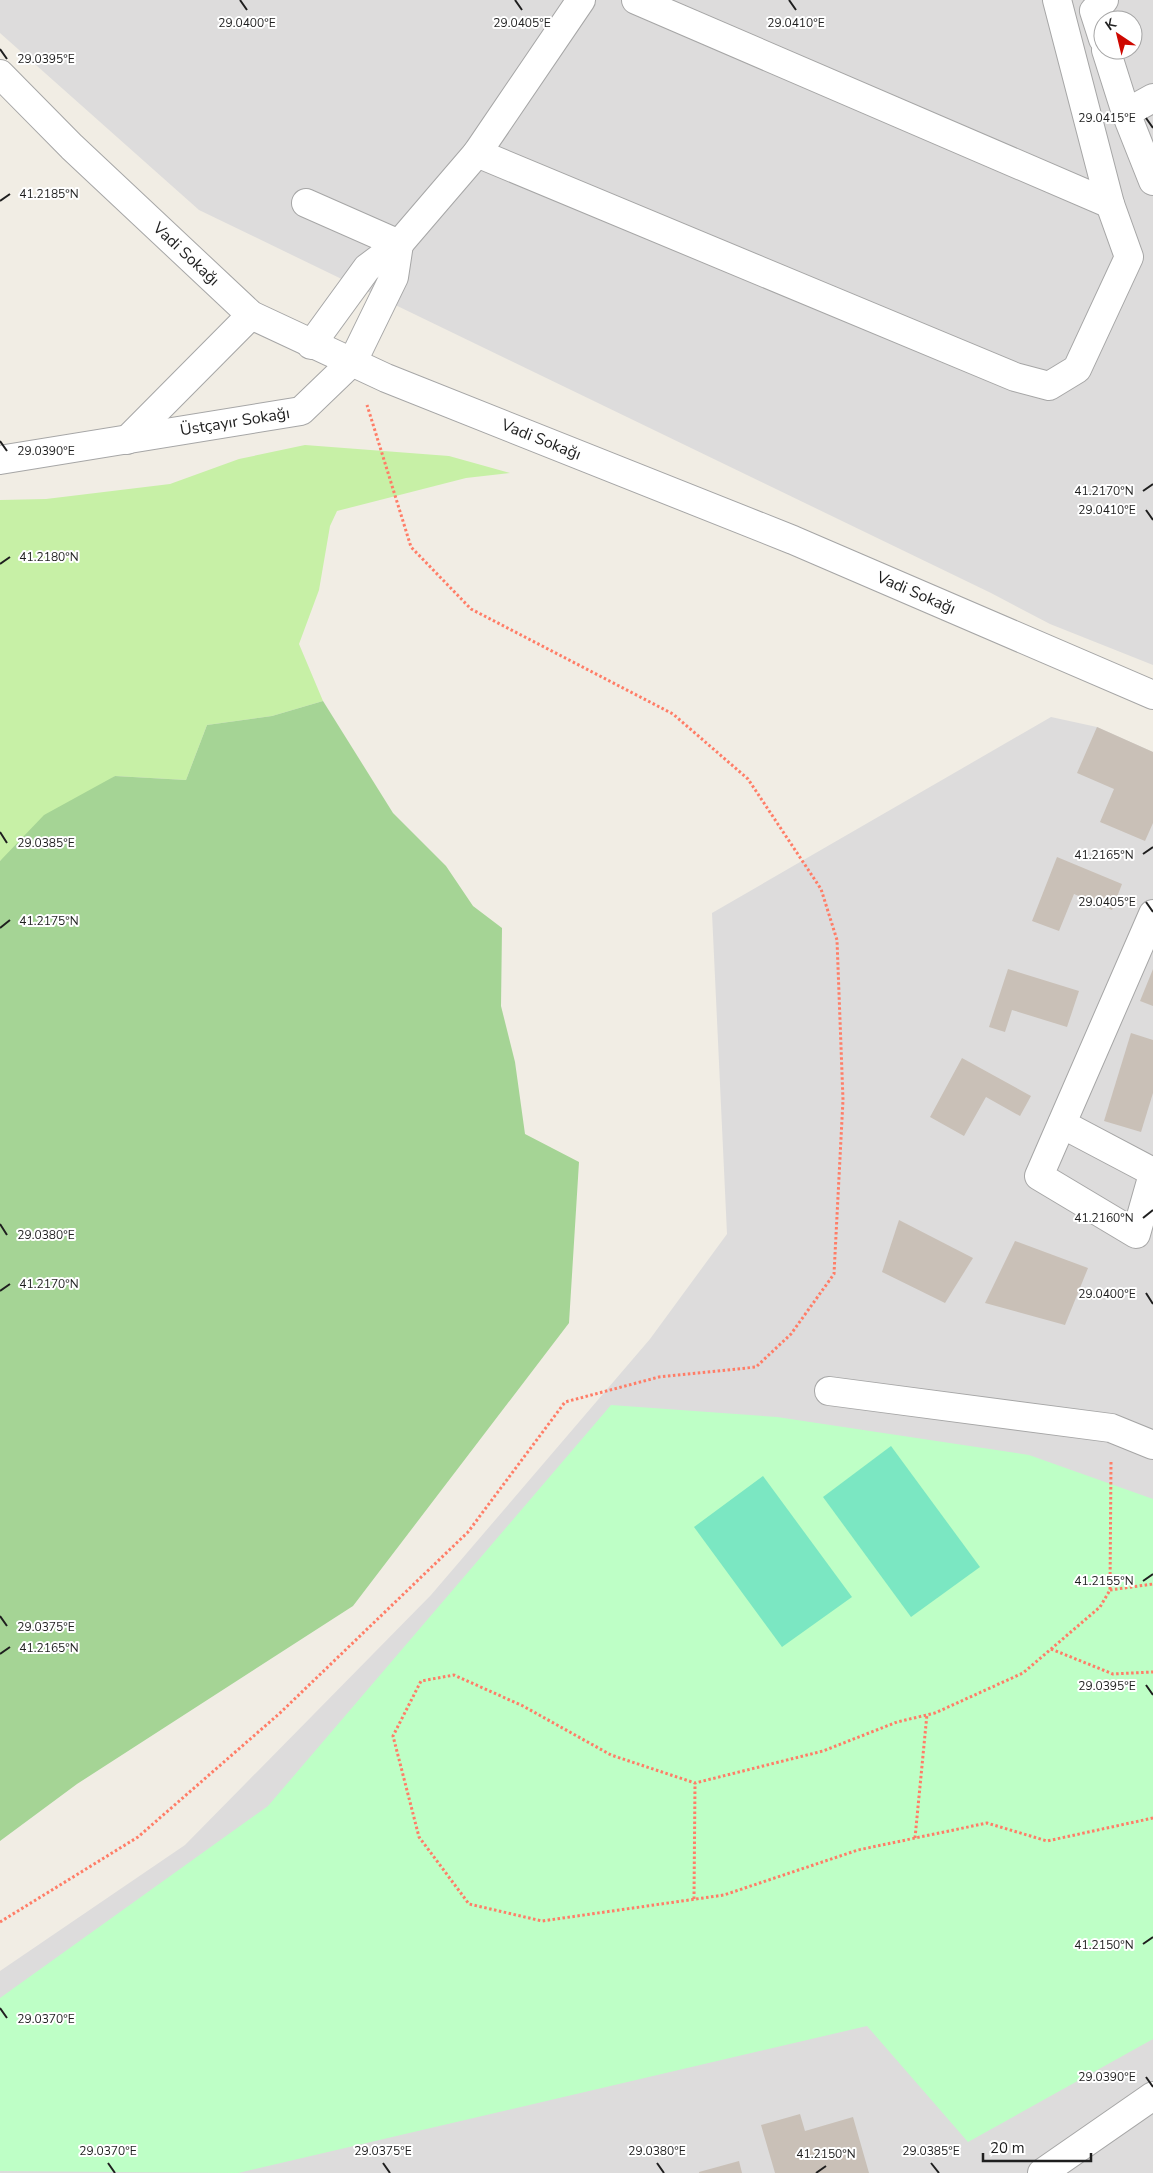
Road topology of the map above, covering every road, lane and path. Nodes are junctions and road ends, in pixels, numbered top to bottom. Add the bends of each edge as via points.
1 (581, 0) edge
2 (636, 0) edge
3 (1058, 0) edge
4 (1104, 0) edge
5 (1094, 10) edge
6 (1109, 60) edge
7 (0, 74) edge
8 (1153, 98) edge
9 (1126, 113) junction
10 (477, 153) junction
11 (1153, 181) edge
12 (306, 203) dead end
13 (1110, 204) junction
14 (399, 244) junction
15 (251, 315) junction
16 (311, 345) junction
17 (353, 361) junction
18 (128, 440) junction
19 (0, 460) edge
20 (1153, 695) edge
21 (1153, 914) edge
22 (1062, 1124) junction
23 (1153, 1173) edge
24 (829, 1390) dead end
25 (1111, 1428) junction
26 (1153, 1445) edge
27 (1153, 1584) edge
28 (1110, 1590) junction
29 (1051, 1649) junction
30 (1153, 1672) edge
31 (927, 1714) junction
32 (695, 1783) junction
33 (1153, 1818) edge
34 (915, 1838) junction
35 (694, 1899) junction
36 (0, 1922) edge
37 (1153, 2096) edge
38 (1042, 2173) edge

1 - 10 street
2 - 13 street
3 - 13 street
4 - 5 street
6 - 9 street
7 - 15 street, Vadi Sokağı via 72,147
8 - 9 street
9 - 11 street
10 - 13 street via 1015,377 1049,386 1077,370 1129,257
10 - 14 street
12 - 14 street
14 - 16 street via 367,268
14 - 17 street, Üstçayır Sokağı via 394,278
15 - 16 street, Vadi Sokağı
15 - 18 street, Üstçayır Sokağı
16 - 17 street, Vadi Sokağı
17 - 18 street, Üstçayır Sokağı via 301,411
17 - 20 street, Vadi Sokağı via 386,378 793,540
17 - 36 path via 411,547 471,609 673,714 748,780 821,888 837,940 843,1100 834,1274 791,1334 756,1367 659,1377 565,1402 468,1532 280,1713 138,1837
18 - 19 street, Üstçayır Sokağı
21 - 22 street
22 - 23 street
22 - 23 street via 1039,1176 1136,1234
24 - 25 street
25 - 26 street
25 - 28 path
27 - 28 path
28 - 29 path via 1100,1607
29 - 30 path via 1113,1674
29 - 31 path via 1023,1673
31 - 32 path via 897,1722 823,1751
31 - 34 path
32 - 35 path
32 - 35 path via 611,1755 523,1706 454,1675 421,1681 392,1736 419,1837 469,1904 542,1921
33 - 34 path via 1047,1841 987,1823
34 - 35 path via 858,1850 724,1894
37 - 38 street

